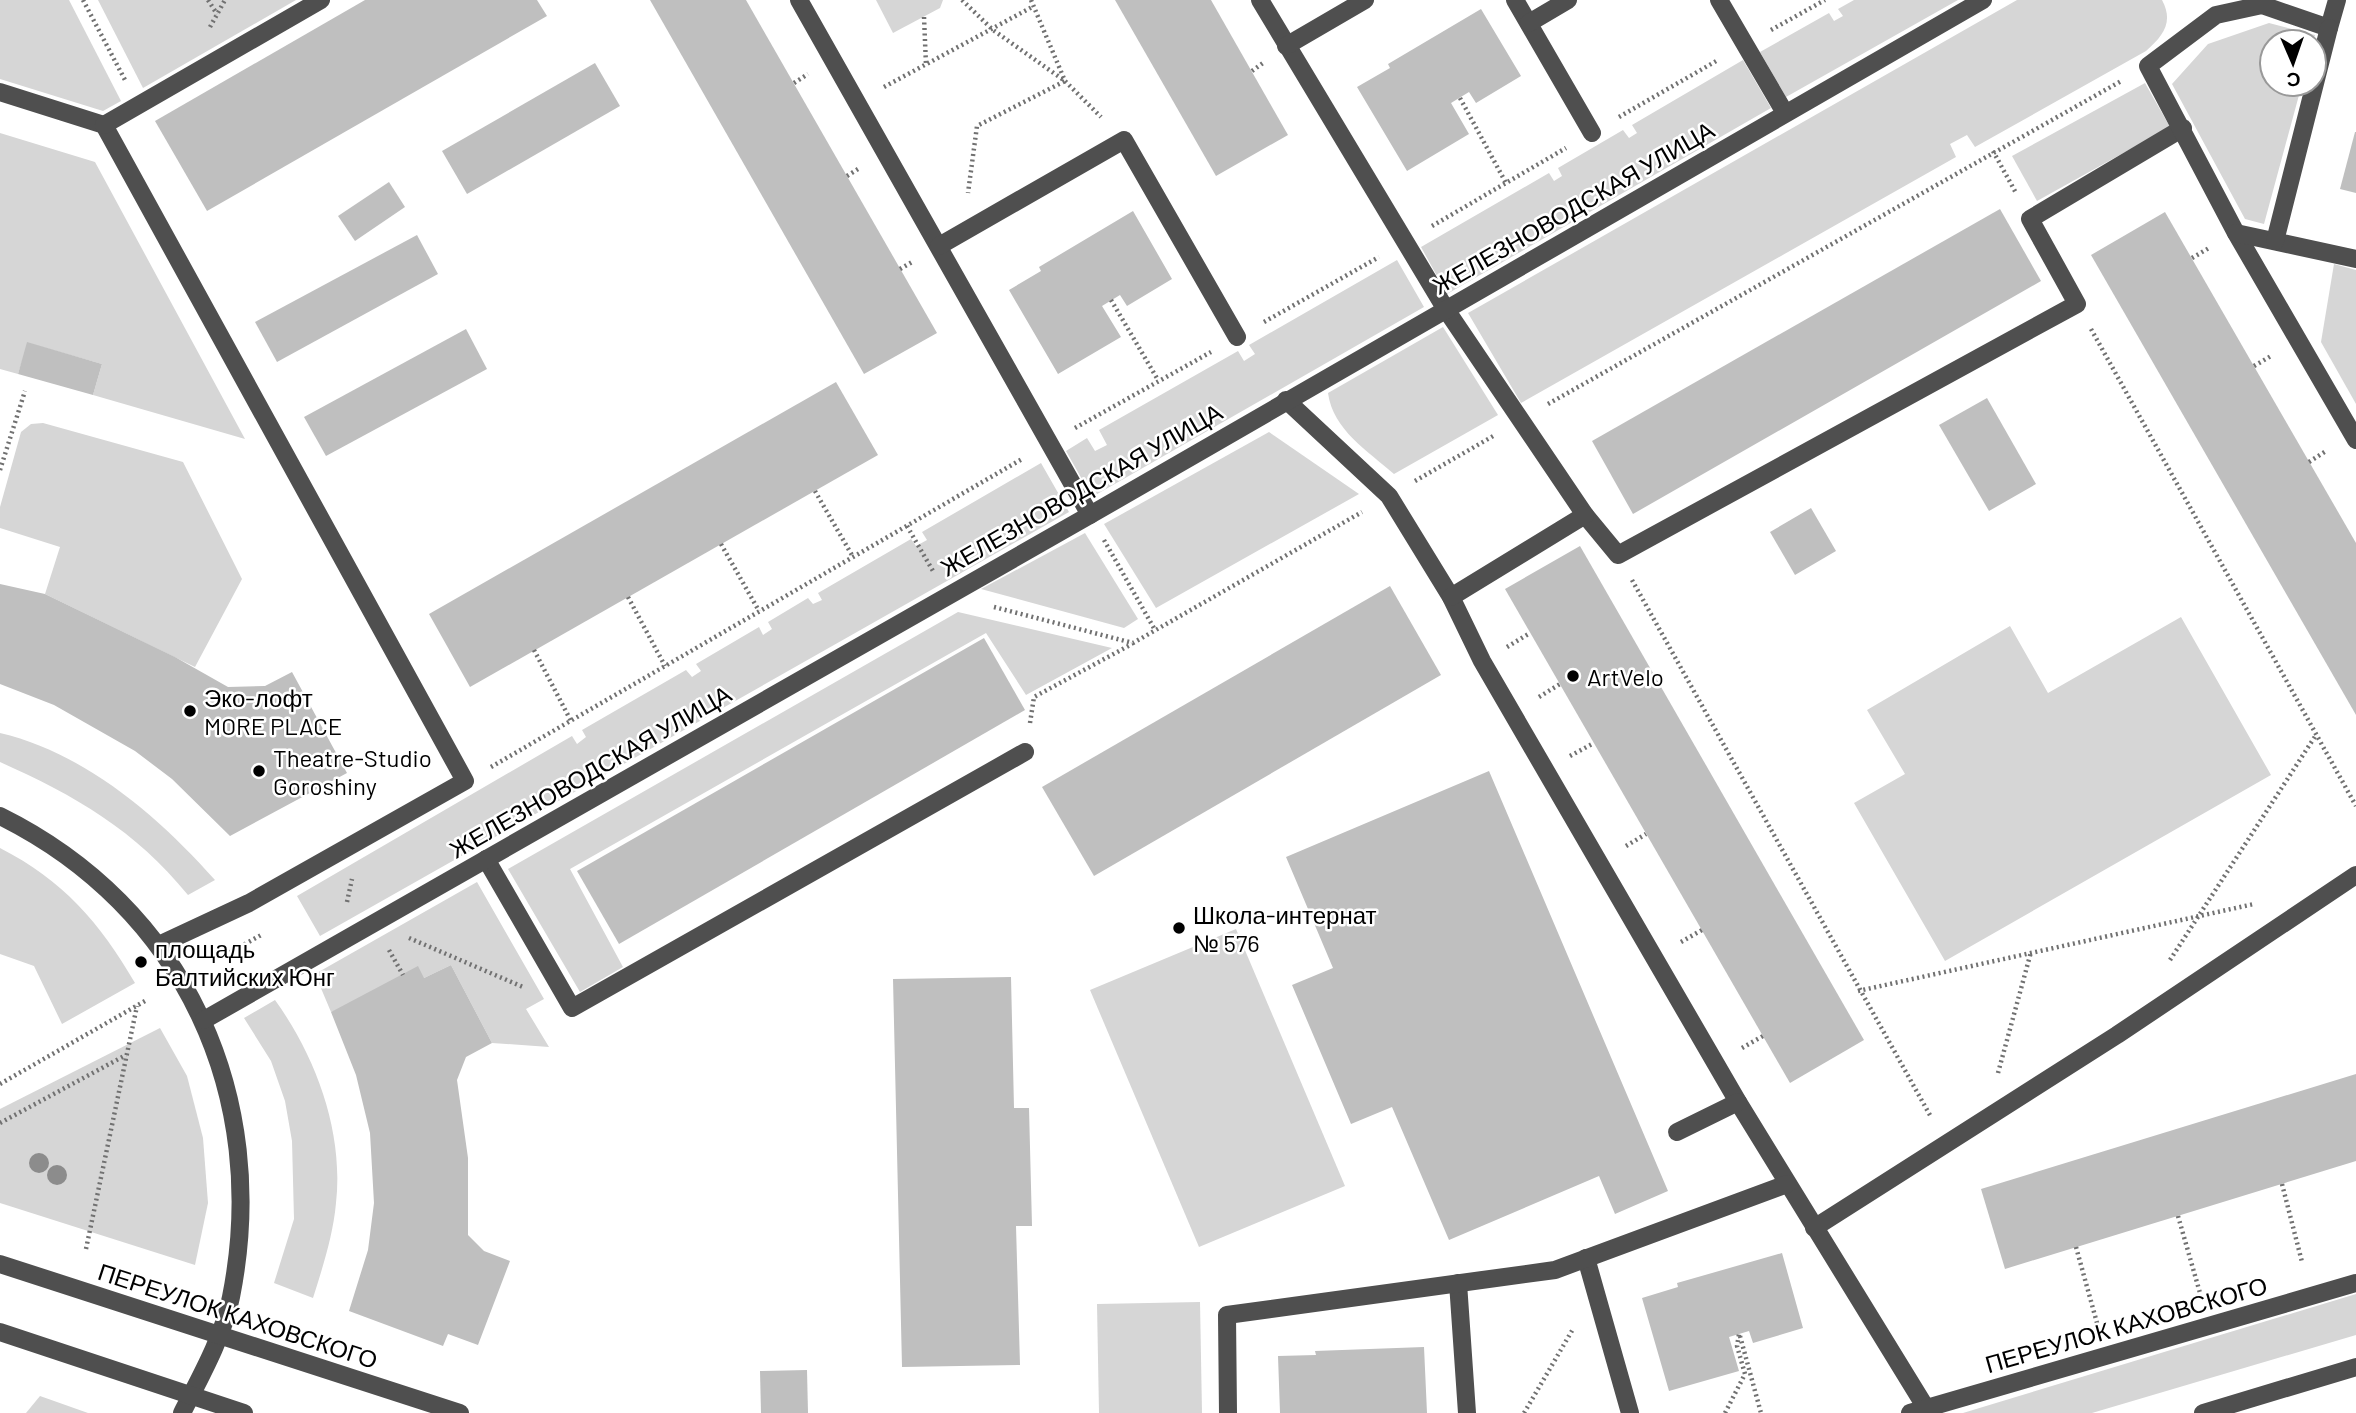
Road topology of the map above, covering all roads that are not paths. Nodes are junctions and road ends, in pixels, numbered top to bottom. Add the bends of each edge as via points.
1 (321, 0) edge
2 (799, 0) edge
3 (1260, 0) edge
4 (1365, 0) edge
5 (1516, 0) edge
6 (1568, 0) edge
7 (1719, 0) edge
8 (1983, 0) edge
9 (2281, 0) edge
10 (2337, 0) edge
11 (2262, 5) junction
12 (2211, 7) edge
13 (1529, 23) junction
14 (2329, 28) junction
15 (1286, 46) junction
16 (0, 92) edge
17 (1785, 113) junction
18 (104, 125) junction
19 (2183, 128) junction
20 (1592, 133) road end
21 (2236, 233) junction
22 (2275, 241) junction
23 (939, 246) junction
24 (2356, 259) edge
25 (1446, 308) junction
26 (1237, 338) road end
27 (1286, 400) junction
28 (2356, 440) edge
29 (1090, 515) junction
30 (1585, 515) junction
31 (1451, 597) junction
32 (1025, 752) road end
33 (0, 816) edge
34 (486, 859) junction
35 (2356, 875) edge
36 (159, 945) junction
37 (204, 1020) junction
38 (1738, 1102) junction
39 (1677, 1132) dead end
40 (1787, 1184) junction
41 (1814, 1228) junction
42 (1586, 1258) junction
43 (0, 1264) edge
44 (1458, 1283) junction
45 (2356, 1283) edge
46 (0, 1332) edge
47 (220, 1335) junction
48 (2356, 1367) edge
49 (190, 1396) junction
50 (1918, 1411) edge
51 (181, 1413) edge
52 (244, 1413) edge
53 (460, 1413) edge
54 (1228, 1413) edge
55 (1467, 1413) edge
56 (1630, 1413) edge
57 (2203, 1413) edge

1 - 18 street
2 - 23 street
3 - 15 street
4 - 15 street
5 - 13 street
6 - 13 street
7 - 17 street
8 - 17 street, ЖЕЛЕЗНОВОДСКАЯ УЛИЦА
9 - 11 street
10 - 14 street
11 - 12 street
11 - 14 street
12 - 19 street via 2148,66
13 - 20 street
14 - 22 street
15 - 25 street
16 - 18 street
17 - 25 street, ЖЕЛЕЗНОВОДСКАЯ УЛИЦА
18 - 36 street via 465,781 249,903
19 - 21 street
19 - 30 street via 2030,219 2077,304 1618,555
21 - 22 street
21 - 28 street
22 - 24 street
23 - 26 street via 1124,140
23 - 29 street
25 - 27 street, ЖЕЛЕЗНОВОДСКАЯ УЛИЦА
25 - 30 street
27 - 29 street, ЖЕЛЕЗНОВОДСКАЯ УЛИЦА
27 - 31 street via 1389,496
29 - 34 street, ЖЕЛЕЗНОВОДСКАЯ УЛИЦА
30 - 31 street
31 - 38 street via 1482,661
32 - 34 street via 572,1008
33 - 36 street via 42,836 105,885
34 - 37 street, ЖЕЛЕЗНОВОДСКАЯ УЛИЦА
35 - 41 street via 2117,1035
36 - 37 street
37 - 47 street via 225,1076 239,1140 242,1205 231,1297
38 - 39 street
38 - 40 street
40 - 41 street
40 - 42 street
41 - 50 street
42 - 44 street via 1555,1270
42 - 56 street
43 - 47 street, ПЕРЕУЛОК КАХОВСКОГО
44 - 54 street via 1227,1315
44 - 55 street
45 - 50 street, ПЕРЕУЛОК КАХОВСКОГО
46 - 49 street
47 - 49 street
47 - 53 street, ПЕРЕУЛОК КАХОВСКОГО
48 - 57 street
49 - 51 street
49 - 52 street

